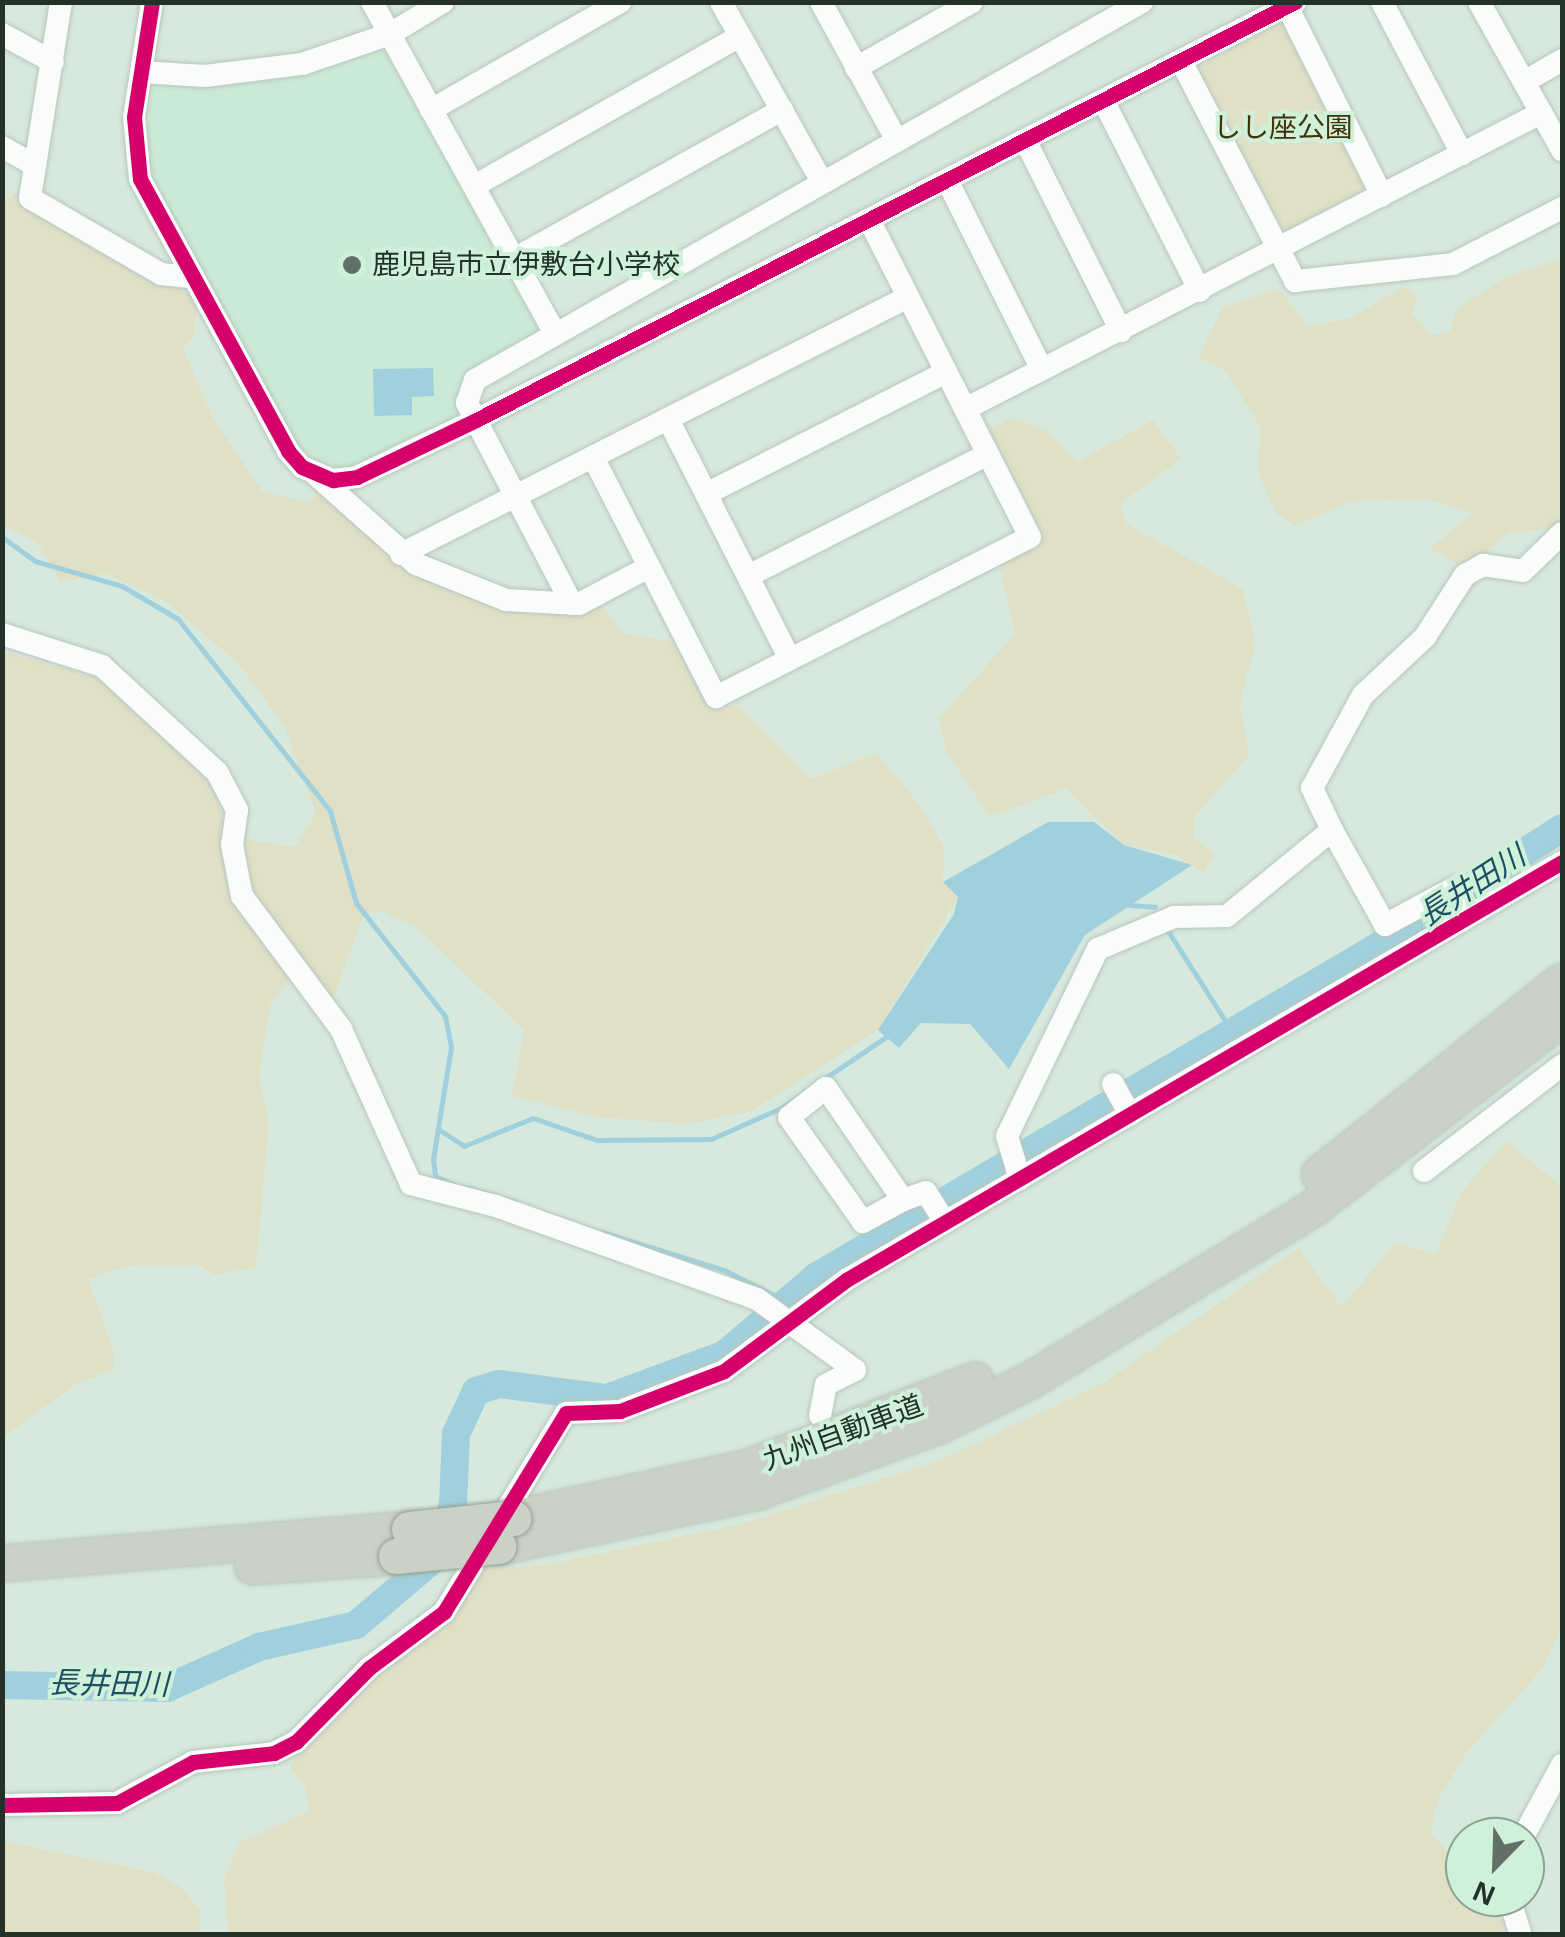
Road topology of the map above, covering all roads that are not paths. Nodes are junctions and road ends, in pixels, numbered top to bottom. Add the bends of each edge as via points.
1 (61, 2) edge
2 (152, 2) edge
3 (372, 2) edge
4 (444, 2) edge
5 (620, 2) edge
6 (721, 2) edge
7 (821, 2) edge
8 (972, 2) edge
9 (1142, 2) edge
10 (1382, 2) edge
11 (1480, 2) edge
12 (1291, 4) edge
13 (2, 34) edge
14 (390, 34) junction
15 (740, 36) junction
16 (1562, 60) edge
17 (1181, 61) junction
18 (52, 62) junction
19 (856, 68) junction
20 (141, 72) junction
21 (1524, 82) junction
22 (1103, 100) junction
23 (432, 110) junction
24 (782, 110) junction
25 (1542, 113) junction
26 (1025, 140) junction
27 (896, 141) junction
28 (2, 147) edge
29 (1562, 150) edge
30 (1462, 154) junction
31 (35, 166) junction
32 (947, 180) junction
33 (822, 182) junction
34 (474, 186) junction
35 (1382, 196) junction
36 (1562, 208) edge
37 (869, 220) junction
38 (1278, 250) junction
39 (514, 259) junction
40 (192, 277) junction
41 (1200, 291) junction
42 (908, 297) junction
43 (1122, 331) junction
44 (555, 333) junction
45 (1042, 370) junction
46 (946, 372) junction
47 (965, 409) junction
48 (668, 419) junction
49 (476, 420) junction
50 (988, 454) junction
51 (593, 456) junction
52 (316, 475) junction
53 (706, 494) junction
54 (515, 498) junction
55 (1562, 533) edge
56 (401, 554) junction
57 (649, 567) junction
58 (748, 576) junction
59 (572, 604) junction
60 (2, 634) edge
61 (790, 659) junction
62 (1332, 830) junction
63 (1562, 862) edge
64 (1471, 914) junction
65 (1562, 982) edge
66 (1562, 1017) edge
67 (1562, 1065) edge
68 (1113, 1084) dead end
69 (1130, 1115) junction
70 (1014, 1169) junction
71 (1424, 1171) dead end
72 (903, 1200) junction
73 (940, 1214) junction
74 (783, 1322) junction
75 (820, 1415) dead end
76 (506, 1532) junction
77 (402, 1543) junction
78 (2, 1562) edge
79 (2, 1585) edge
80 (1562, 1765) edge
81 (2, 1806) edge
82 (1534, 1817) edge

1 - 18 street
2 - 20 street
3 - 14 street
4 - 14 street
5 - 23 street
6 - 15 street
7 - 19 street
8 - 19 street
9 - 27 street
10 - 30 street
11 - 21 street
12 - 17 street
12 - 35 street
13 - 18 street
14 - 20 street via 254,72
14 - 23 street
15 - 24 street
15 - 34 street
16 - 21 street
17 - 22 street
17 - 38 street
18 - 31 street
19 - 27 street
20 - 40 street via 133,148 140,179
21 - 25 street
22 - 26 street
22 - 41 street
23 - 34 street
24 - 33 street
24 - 39 street
25 - 29 street
25 - 30 street
26 - 32 street
26 - 43 street
27 - 33 street
28 - 31 street
30 - 35 street
31 - 40 street via 30,198 161,274
32 - 37 street
32 - 45 street
33 - 44 street
34 - 39 street
35 - 38 street
36 - 38 street via 1453,264 1294,281
37 - 42 street
37 - 49 street
38 - 41 street
39 - 44 street
40 - 52 street via 288,451
41 - 43 street
42 - 46 street
42 - 48 street
43 - 45 street
44 - 49 street via 474,380 467,403
45 - 47 street
46 - 47 street
46 - 53 street
47 - 50 street
48 - 51 street
48 - 53 street
49 - 52 street via 357,477
49 - 54 street
50 - 58 street
50 - 61 street via 1030,537
51 - 54 street
51 - 57 street
52 - 56 street
53 - 58 street
54 - 56 street
54 - 59 street
55 - 62 street via 1523,571 1483,566 1465,575 1425,637 1363,695 1312,788
56 - 59 street via 506,600
57 - 59 street
57 - 61 street via 716,697
58 - 61 street
60 - 74 street via 102,666 217,772 237,810 232,845 242,896 341,1029 411,1184 496,1206 757,1299
62 - 64 street via 1385,925 1456,886
62 - 70 street via 1227,916 1174,917 1098,949 1007,1136
63 - 64 street
64 - 69 street
65 - 76 highway, 九州自動車道 via 1303,1185 1014,1362 929,1402 748,1467
66 - 76 highway, 九州自動車道 via 1314,1206 1028,1382 938,1425 757,1492
67 - 71 street
68 - 69 street
69 - 70 street
70 - 73 street
72 - 72 street via 826,1088 789,1117 862,1222
72 - 73 street via 926,1192
73 - 74 street
74 - 75 street via 855,1370 826,1386
74 - 81 street via 753,1352 708,1378 620,1410 566,1413 444,1612 368,1668 296,1742 193,1762 117,1802
76 - 77 highway, 九州自動車道, bridge
77 - 78 highway, 九州自動車道
77 - 79 highway, 九州自動車道
80 - 82 street

